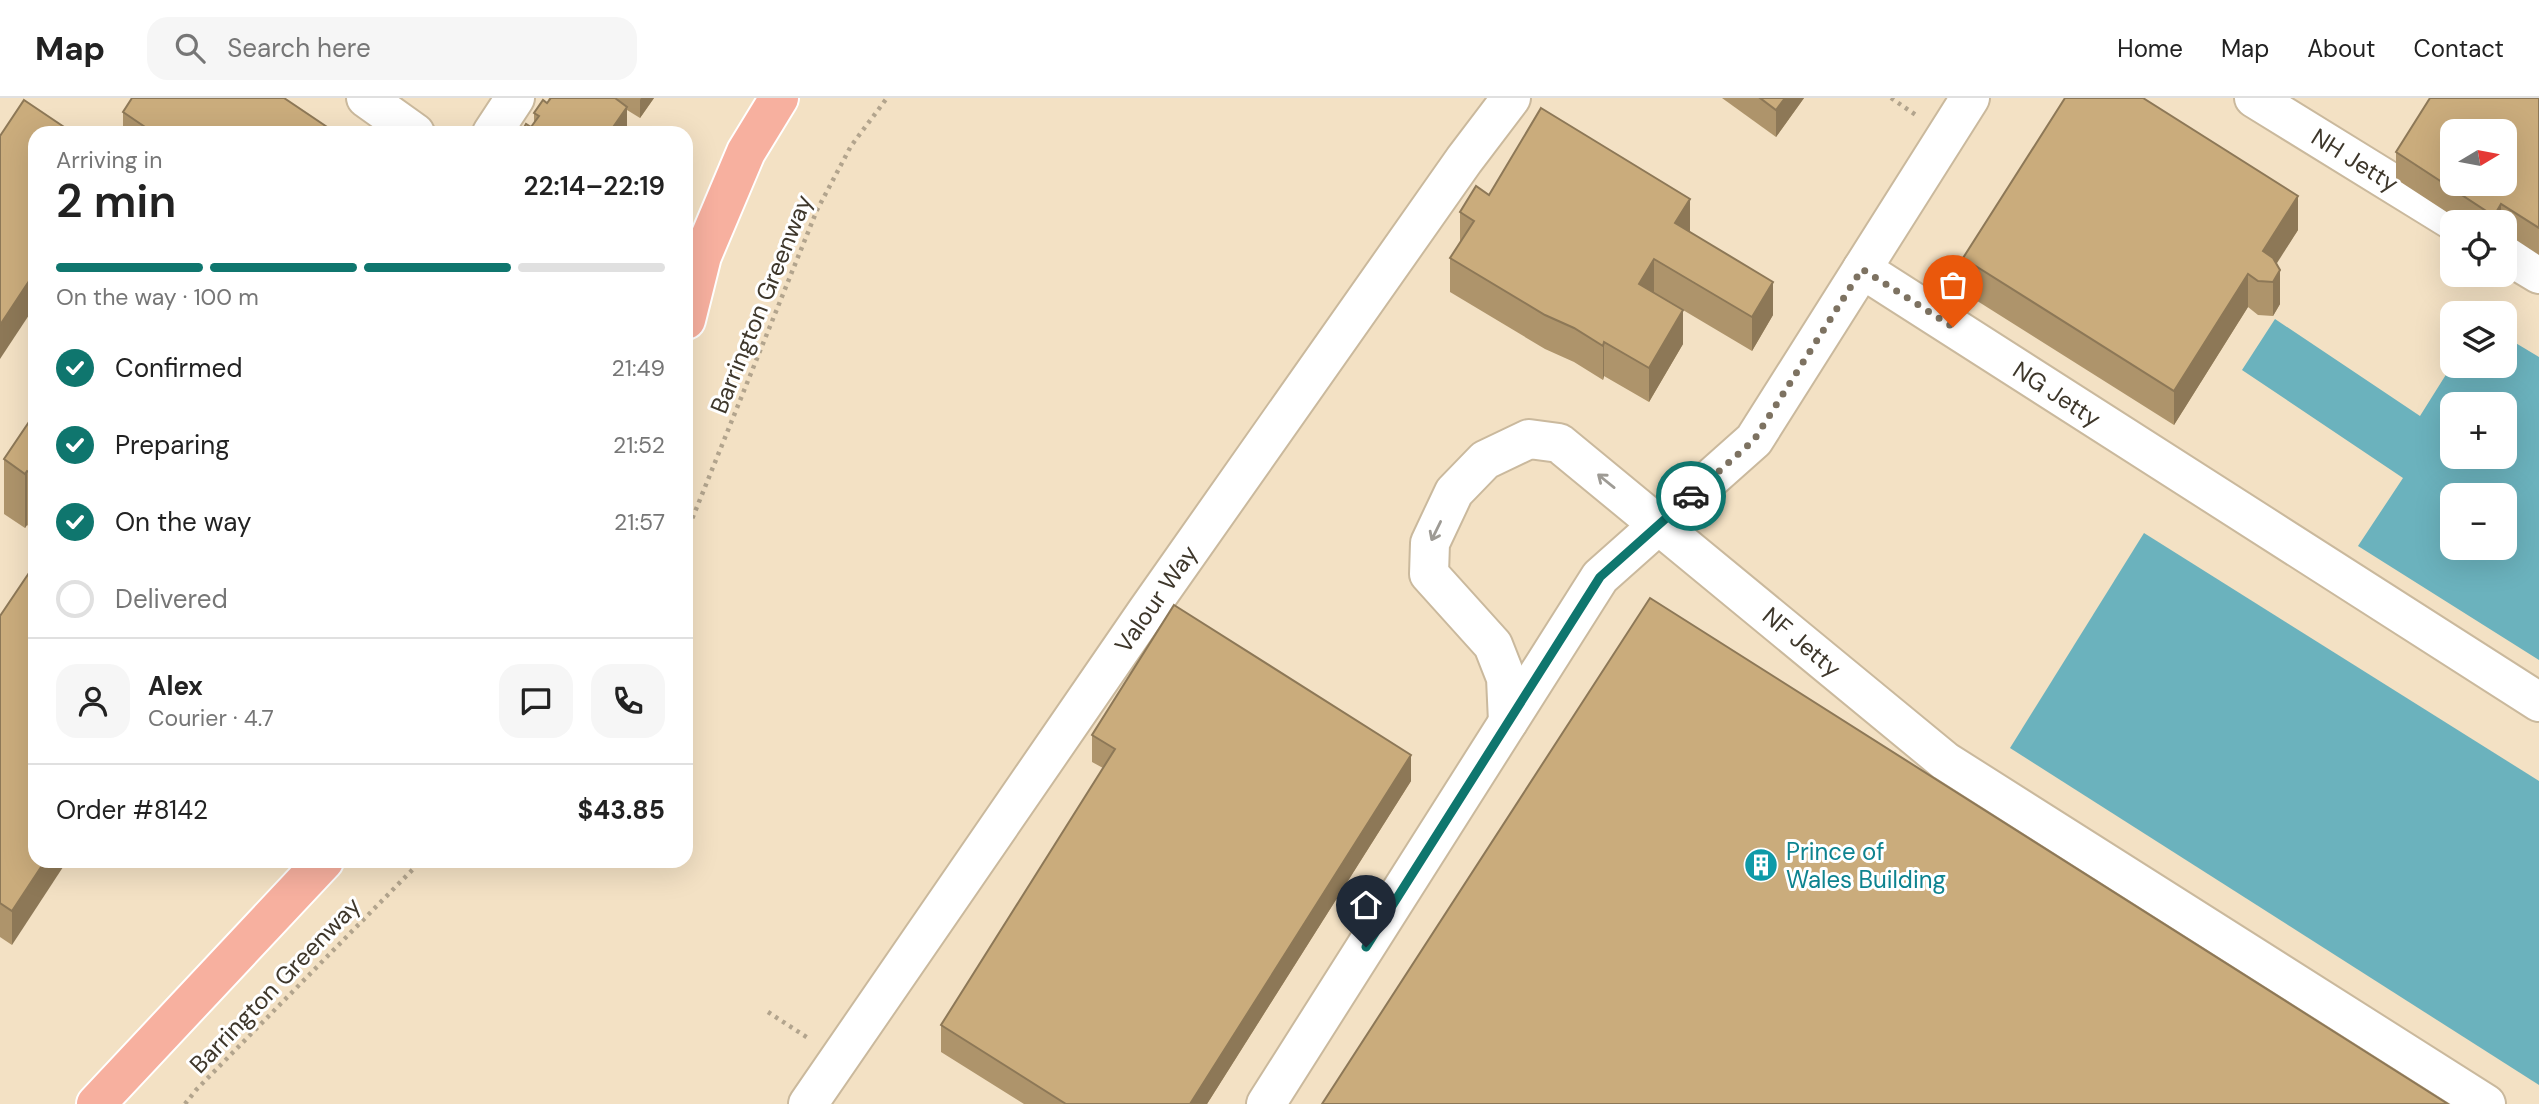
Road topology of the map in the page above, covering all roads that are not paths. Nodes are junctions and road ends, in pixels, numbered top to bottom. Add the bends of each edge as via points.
1 (366, 98) edge
2 (515, 98) edge
3 (779, 98) edge
4 (1511, 98) edge
5 (1969, 98) edge
6 (2254, 98) edge
7 (405, 126) edge
8 (497, 126) edge
9 (2440, 213) edge
10 (2517, 261) edge
11 (1862, 269) junction
12 (2539, 274) edge
13 (693, 292) edge
14 (1660, 524) junction
15 (2539, 702) edge
16 (1508, 722) junction
17 (317, 868) edge
18 (96, 1104) edge
19 (808, 1104) edge
20 (1266, 1104) edge
21 (2486, 1104) edge

1 - 7 street
2 - 8 street
3 - 13 main road via 746,152 702,256
4 - 19 street, Valour Way via 1147,611
5 - 11 street
6 - 9 street, NH Jetty
10 - 12 street
11 - 14 street via 1754,440
11 - 15 street, NG Jetty
14 - 16 street via 1600,577
14 -> 16 street, NF Jetty via 1559,443 1529,439 1485,460 1454,492 1430,543 1429,573 1493,645 1506,678
14 - 21 street, NF Jetty via 1945,761
16 - 20 street
17 - 18 main road

